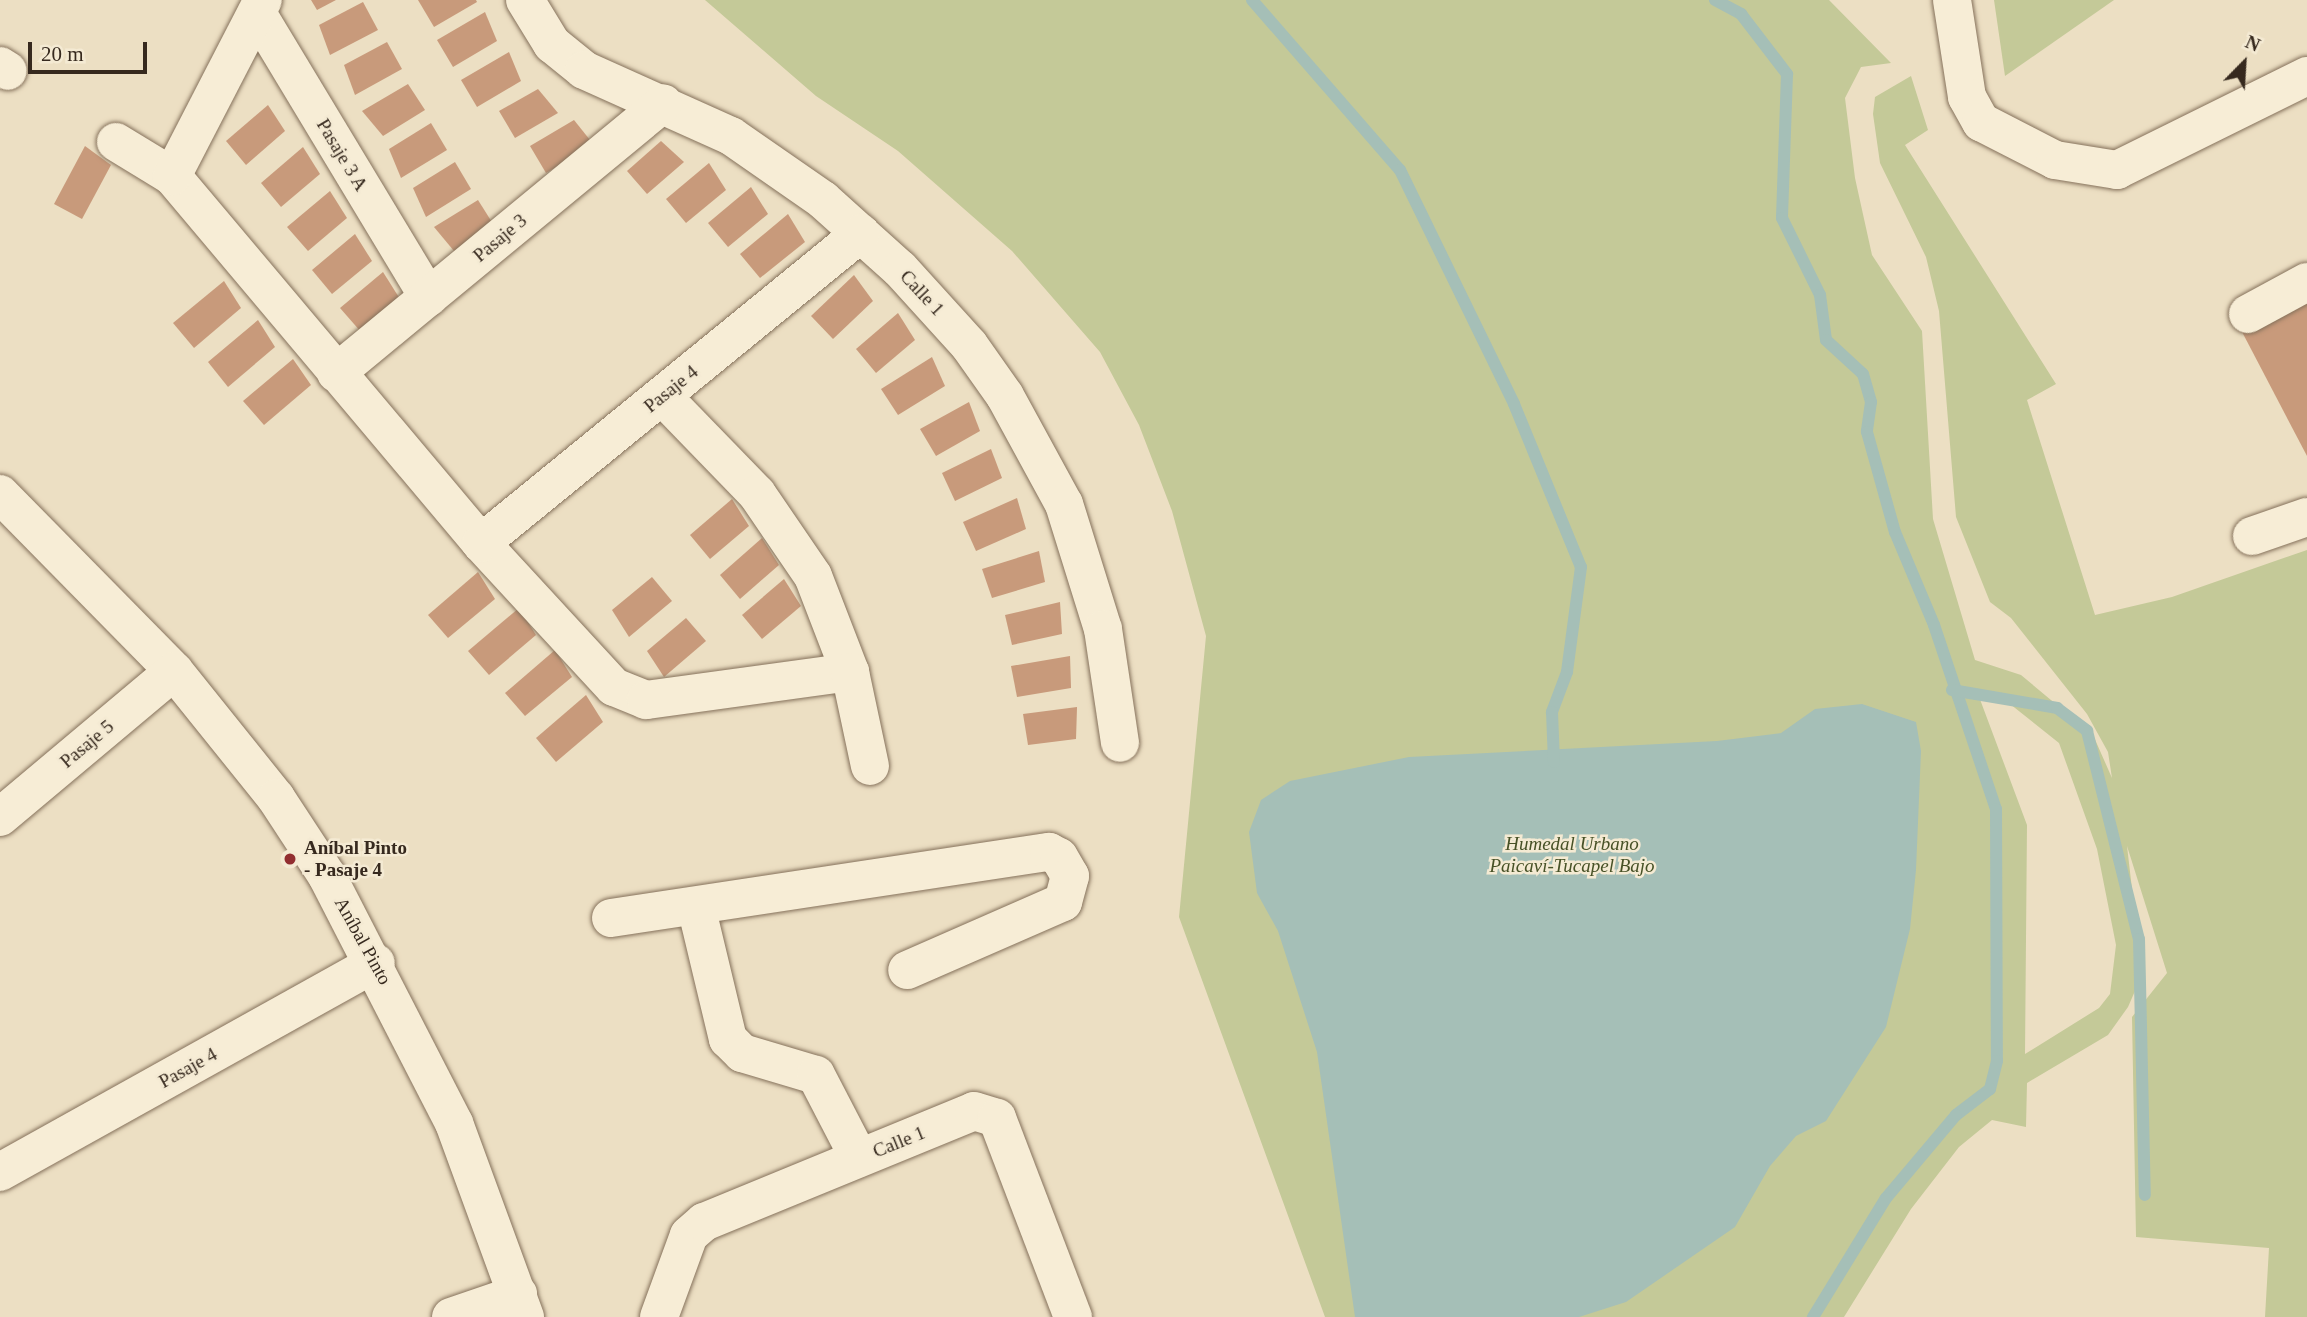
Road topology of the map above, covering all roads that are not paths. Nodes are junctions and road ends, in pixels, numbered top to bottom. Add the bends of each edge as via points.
1 (525, 0) edge
2 (1952, 0) edge
3 (260, 6) edge
4 (2307, 76) edge
5 (663, 103) junction
6 (116, 142) dead end
7 (172, 176) junction
8 (861, 233) junction
9 (2307, 282) edge
10 (428, 297) junction
11 (2248, 314) dead end
12 (336, 373) junction
13 (662, 396) junction
14 (0, 494) edge
15 (2307, 517) edge
16 (2252, 536) dead end
17 (481, 543) junction
18 (174, 671) junction
19 (850, 671) junction
20 (1120, 743) dead end
21 (870, 766) dead end
22 (0, 817) edge
23 (696, 906) junction
24 (611, 918) dead end
25 (376, 963) junction
26 (907, 970) dead end
27 (859, 1158) junction
28 (0, 1172) edge
29 (521, 1306) edge
30 (451, 1317) edge
31 (659, 1317) edge
32 (1073, 1317) edge

1 - 5 street, Calle 1 via 568,58
2 - 4 street via 1966,87 1981,122 2054,160 2117,170
3 - 7 street
3 - 10 street, Pasaje 3 A
5 - 8 street, Calle 1 via 782,169
5 - 10 street, Pasaje 3
6 - 7 street
7 - 12 street
8 - 13 street, Pasaje 4
8 - 20 street, Calle 1 via 969,345 1037,449 1086,566 1103,629
9 - 11 street
10 - 12 street, Pasaje 3
12 - 17 street
13 - 17 street, Pasaje 4
13 - 19 street via 728,460 786,534 829,611
14 - 18 street, Aníbal Pinto
15 - 16 street
17 - 19 street via 603,678 635,698
18 - 22 street, Pasaje 5
18 - 25 street, Aníbal Pinto via 276,798
19 - 21 street
23 - 24 street
23 - 26 street via 1049,852 1059,858 1070,876 1063,902
23 - 27 street via 728,1039 742,1053 816,1076
25 - 28 street, Pasaje 4
25 - 29 street, Aníbal Pinto via 454,1123
27 - 31 street, Calle 1 via 704,1222 689,1235
27 - 32 street, Calle 1 via 975,1111 997,1118
29 - 30 street

